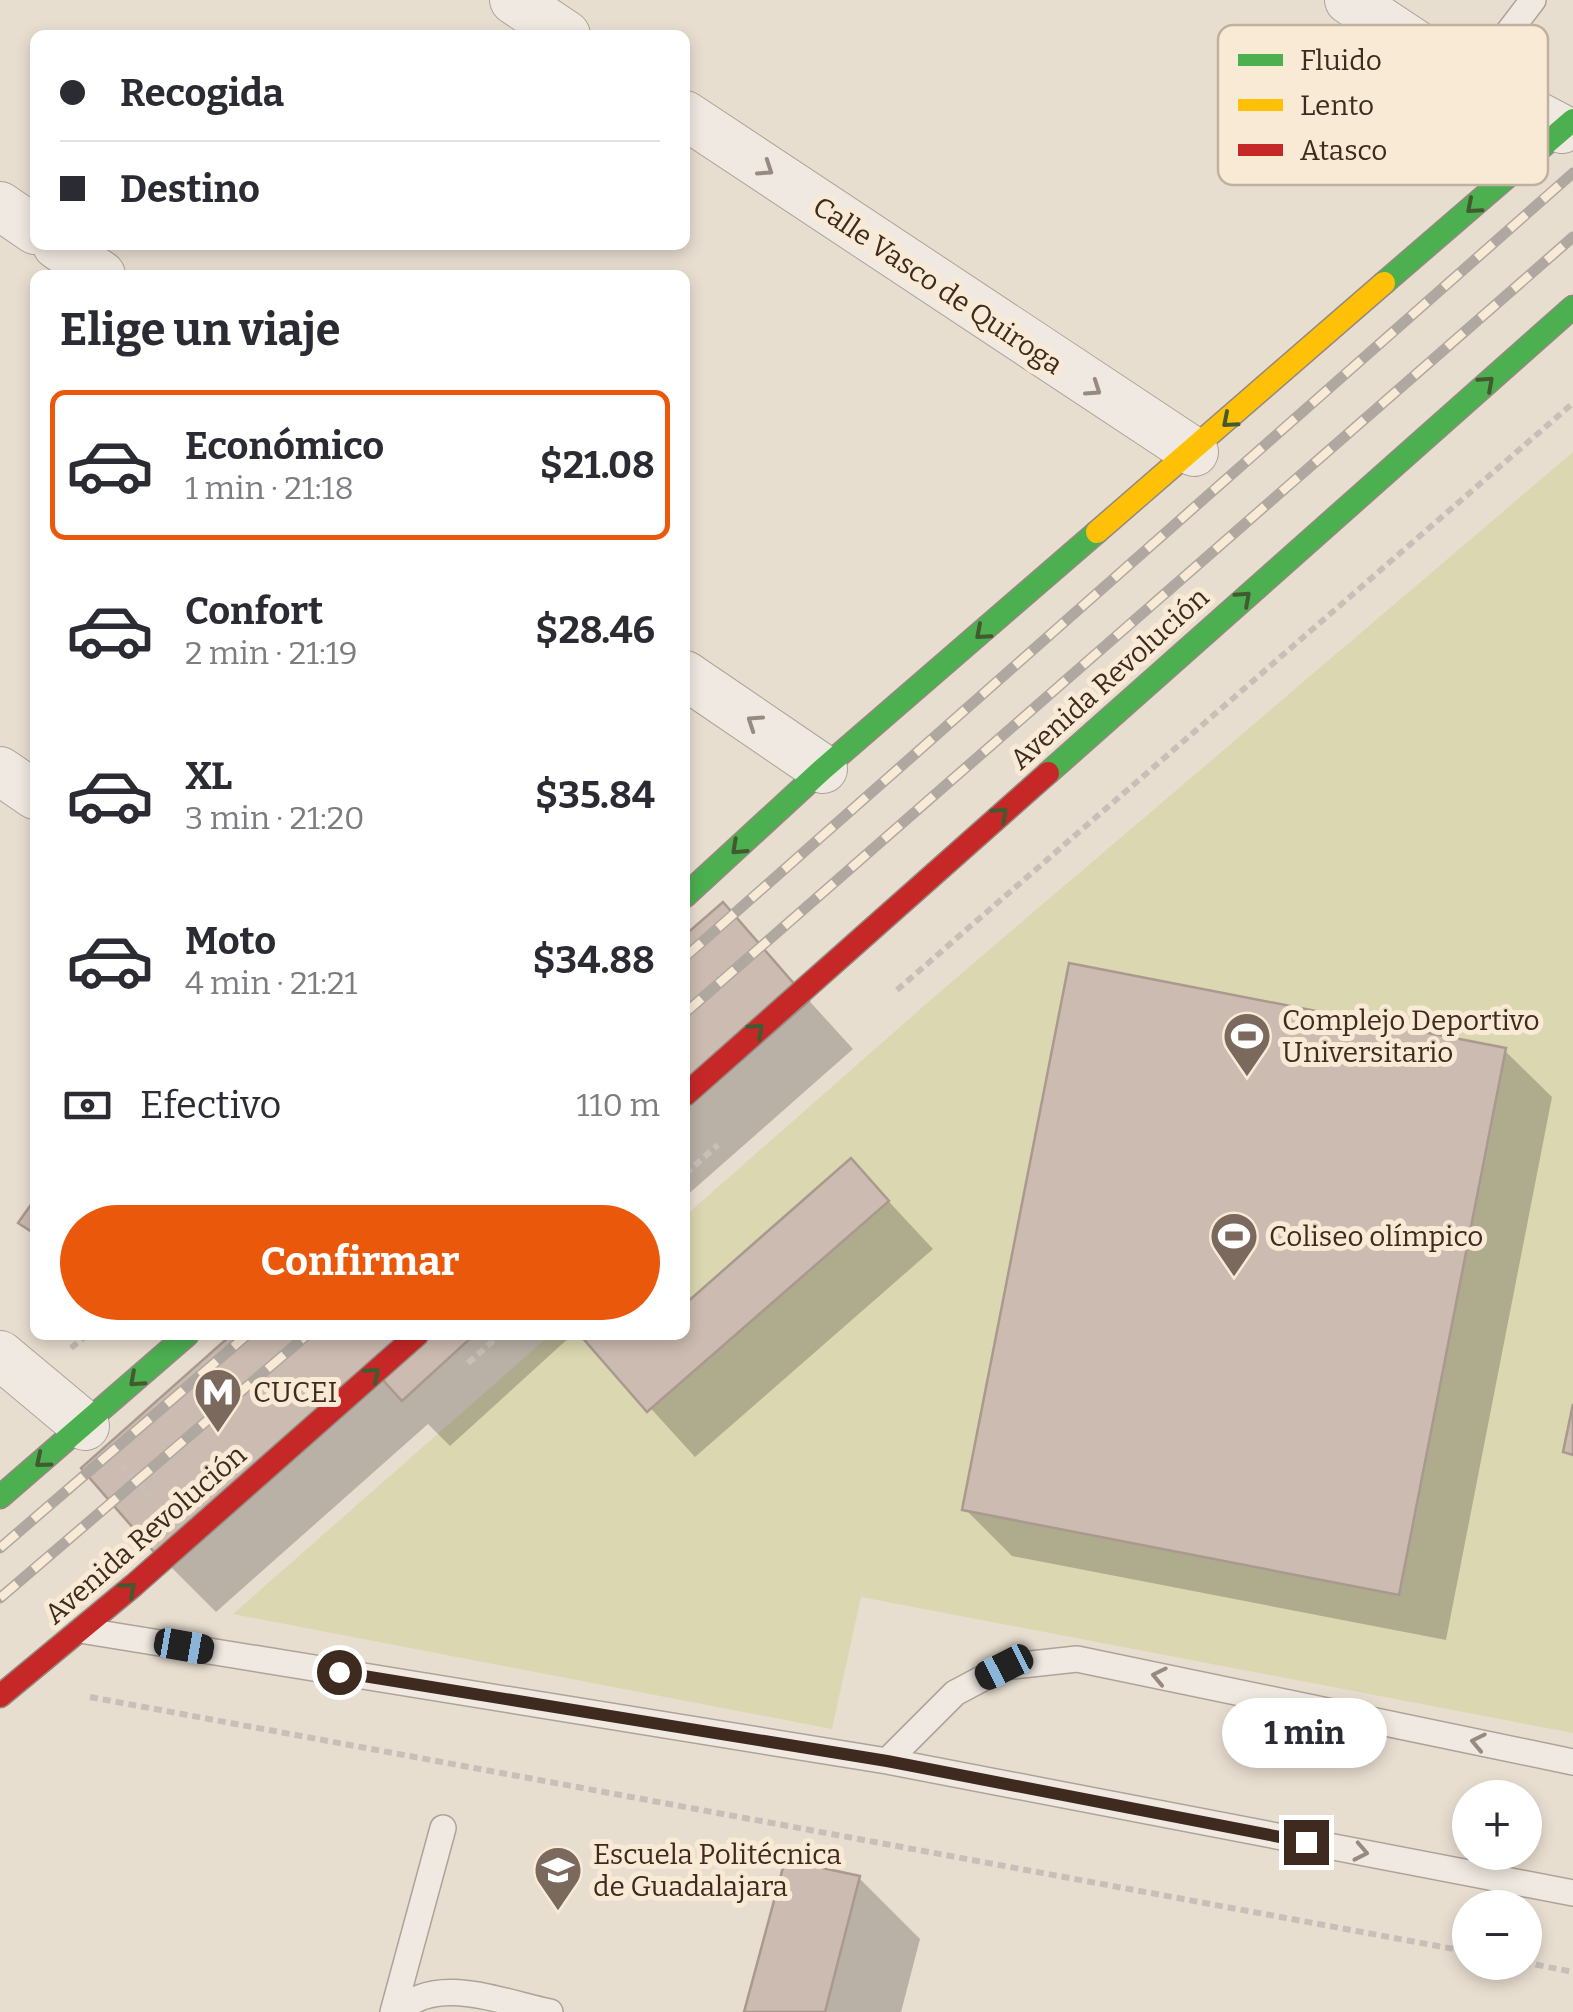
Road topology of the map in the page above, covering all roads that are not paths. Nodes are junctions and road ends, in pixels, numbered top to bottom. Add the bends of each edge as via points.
1 (514, 0) edge
2 (1348, 0) edge
3 (1534, 0) edge
4 (1386, 25) edge
5 (1515, 25) edge
6 (559, 30) edge
7 (690, 118) edge
8 (1568, 124) edge
9 (1548, 142) edge
10 (1498, 185) edge
11 (0, 206) edge
12 (30, 227) edge
13 (64, 250) edge
14 (94, 270) edge
15 (1573, 307) edge
16 (1194, 452) junction
17 (690, 678) edge
18 (823, 769) junction
19 (0, 771) edge
20 (30, 792) edge
21 (690, 891) edge
22 (690, 1091) edge
23 (180, 1340) edge
24 (411, 1340) edge
25 (0, 1354) edge
26 (84, 1426) junction
27 (0, 1497) edge
28 (82, 1630) junction
29 (0, 1696) edge
30 (887, 1761) junction
31 (1573, 1762) edge
32 (443, 1828) dead end
33 (1573, 1893) edge
34 (396, 2012) edge
35 (550, 2012) edge

1 - 6 street
2 - 4 street
3 - 5 lane
7 -> 16 street, Calle Vasco de Quiroga
8 -> 9 main road
10 -> 16 main road
11 - 12 street
13 - 14 street
22 -> 15 main road, Avenida Revolución
16 -> 18 main road
18 -> 17 street
18 -> 21 main road
19 - 20 street
23 -> 26 main road
28 -> 24 main road, Avenida Revolución
25 - 26 street
26 -> 27 main road
28 - 29 main road, Avenida Revolución
28 - 30 lane
31 -> 30 lane via 1078,1659 1004,1667 955,1693
30 -> 33 lane
32 - 34 lane
34 - 35 lane via 436,1990

